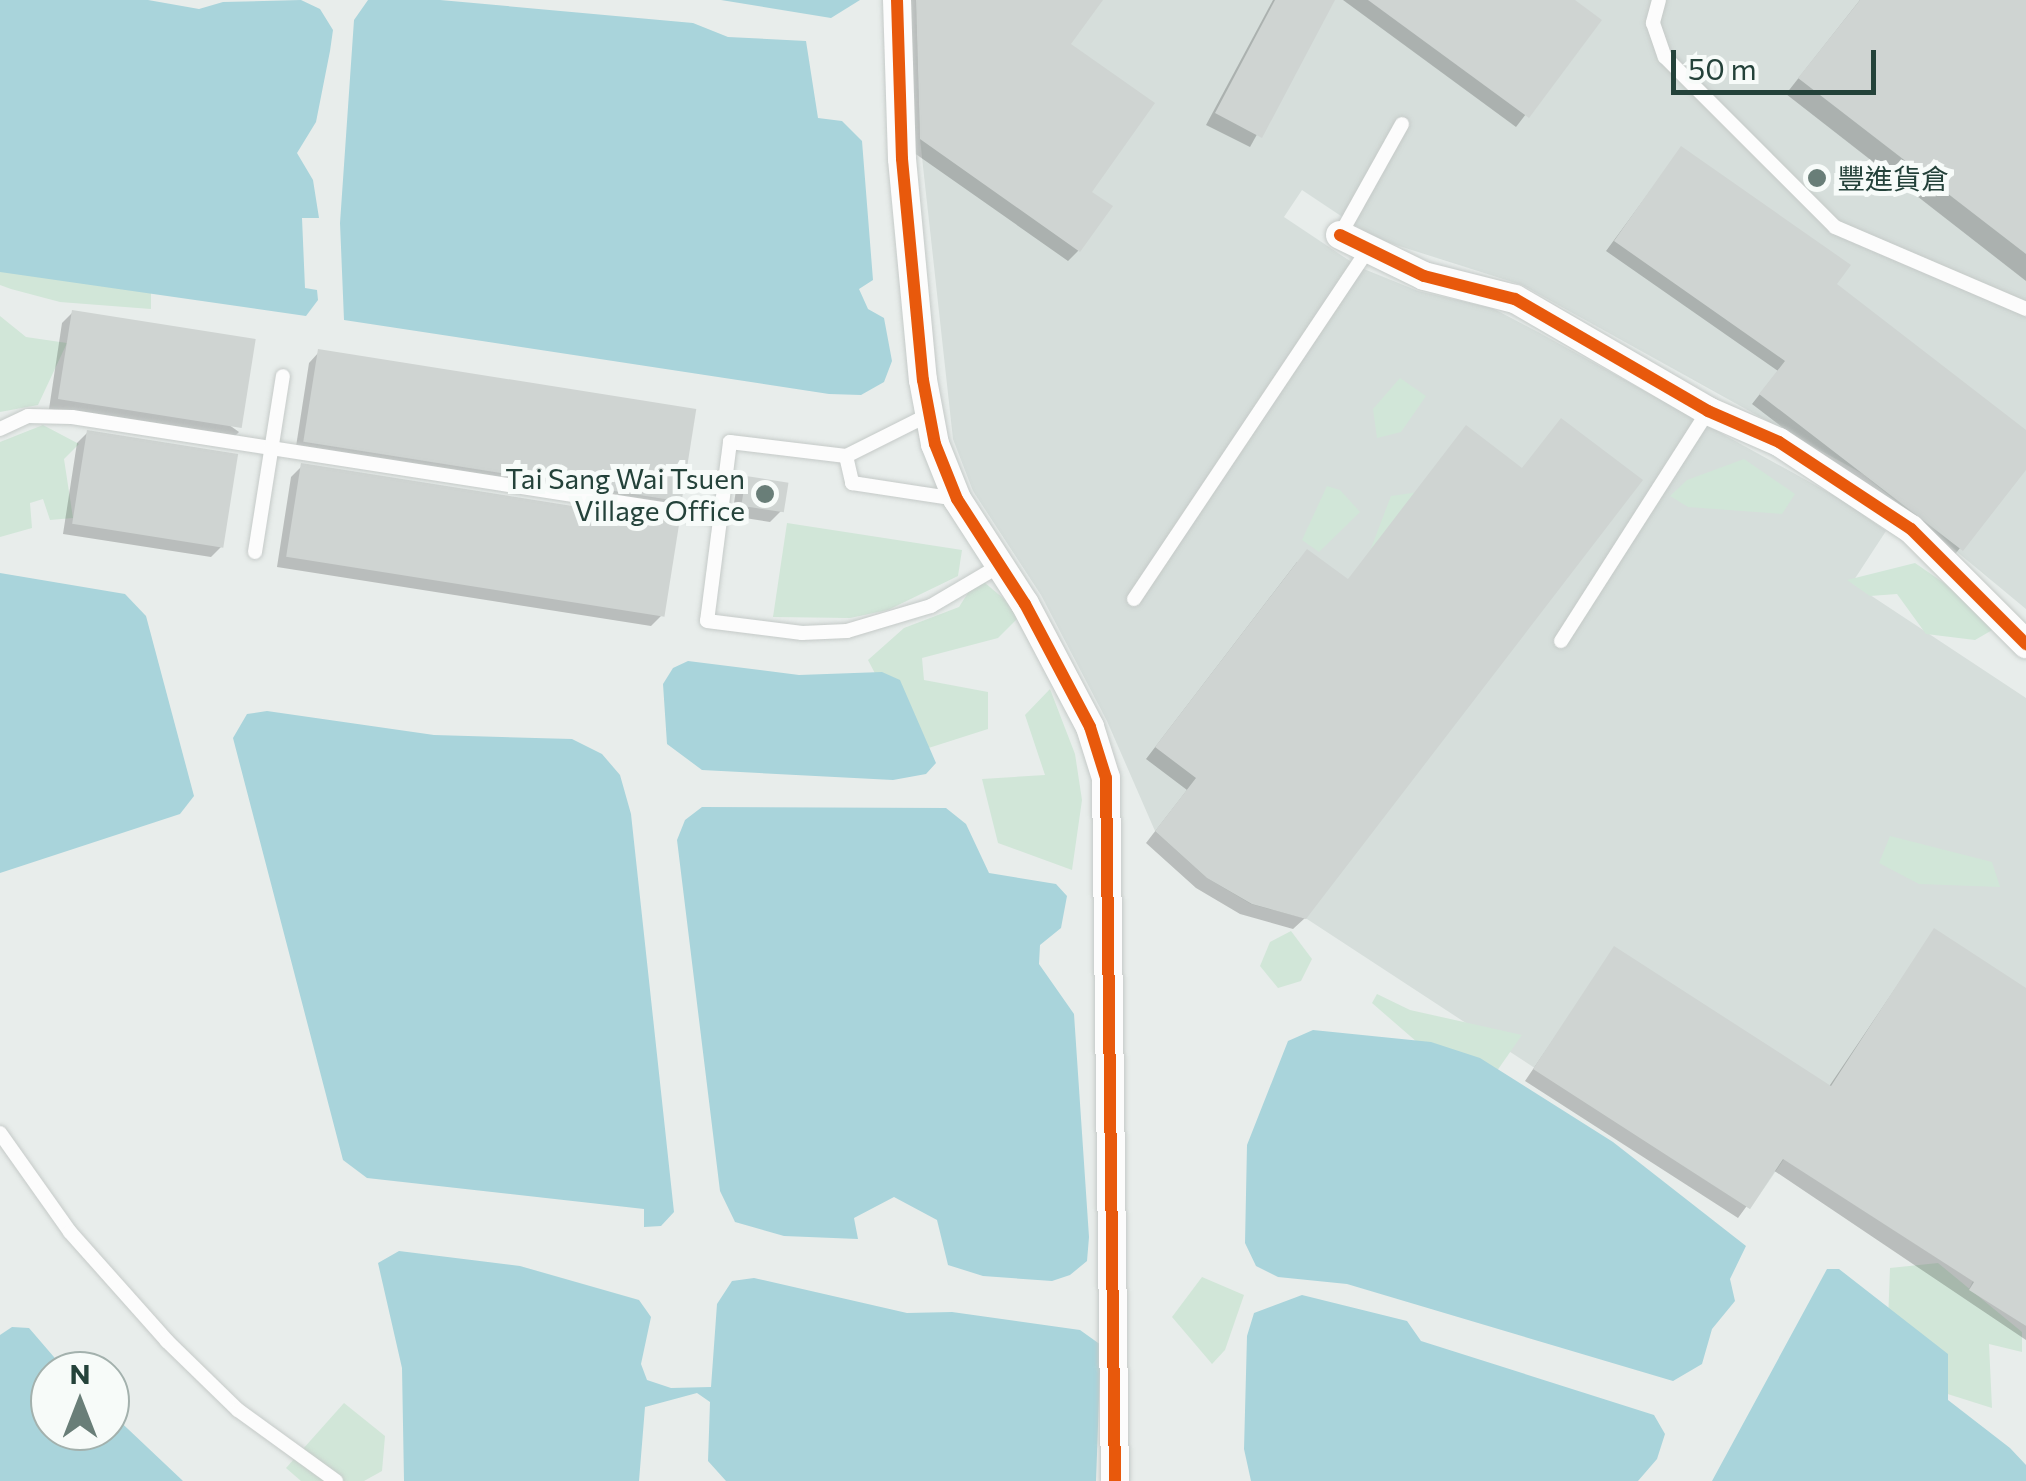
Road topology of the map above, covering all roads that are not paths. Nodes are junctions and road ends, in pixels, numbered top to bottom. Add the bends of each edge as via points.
1 (897, 0) edge
2 (1659, 0) edge
3 (1402, 124) dead end
4 (1340, 235) joint
5 (1366, 252) junction
6 (2026, 309) edge
7 (282, 376) dead end
8 (1708, 411) junction
9 (928, 415) junction
10 (0, 429) edge
11 (271, 448) junction
12 (846, 456) junction
13 (957, 499) junction
14 (720, 518) junction
15 (255, 552) dead end
16 (999, 566) junction
17 (1134, 599) dead end
18 (1561, 641) dead end
19 (2026, 644) edge
20 (0, 1133) edge
21 (336, 1481) edge
22 (1115, 1481) edge

1 - 9 street via 902,159
2 - 6 lane via 1653,24 1665,57 1835,227
3 - 4 lane
4 - 5 street
5 - 8 street via 1514,299
5 - 17 lane
7 - 11 lane
8 - 18 lane
8 - 19 street via 1779,442 1911,529
9 - 12 lane
9 - 13 street
10 - 11 lane via 28,416 72,417
11 - 14 lane
11 - 15 lane
12 - 13 lane via 852,483
12 - 14 lane via 730,442
13 - 16 street
14 - 16 lane via 707,621 802,633 846,631 931,606
16 - 22 street via 1090,727 1106,778
20 - 21 lane via 70,1232 167,1342 238,1410

